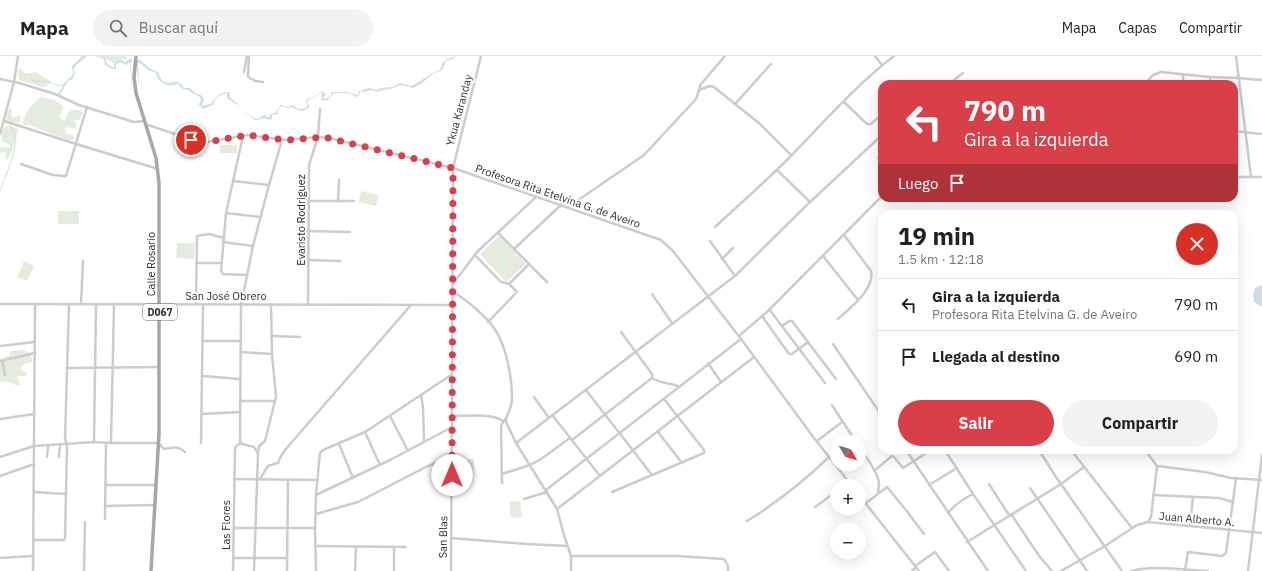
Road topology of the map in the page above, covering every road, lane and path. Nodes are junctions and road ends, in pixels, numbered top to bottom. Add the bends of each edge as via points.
1 (18, 56) edge
2 (136, 56) edge
3 (248, 56) edge
4 (725, 56) edge
5 (875, 56) edge
6 (894, 56) edge
7 (1236, 56) edge
8 (481, 57) edge
9 (771, 64) dead end
10 (882, 66) junction
11 (244, 72) dead end
12 (963, 73) dead end
13 (1183, 75) junction
14 (1210, 77) joint
15 (1238, 78) junction
16 (0, 79) edge
17 (954, 80) edge
18 (1149, 80) edge
19 (1183, 80) edge
20 (1262, 80) edge
21 (14, 82) junction
22 (263, 82) dead end
23 (698, 90) junction
24 (844, 102) junction
25 (735, 104) junction
26 (87, 107) junction
27 (320, 109) dead end
28 (878, 118) edge
29 (4, 121) junction
30 (145, 122) junction
31 (1238, 131) edge
32 (1246, 132) junction
33 (0, 134) edge
34 (1262, 134) edge
35 (243, 136) junction
36 (318, 137) junction
37 (878, 139) edge
38 (282, 140) junction
39 (76, 144) junction
40 (791, 156) junction
41 (21, 164) dead end
42 (453, 168) junction
43 (158, 169) junction
44 (777, 170) junction
45 (1238, 177) edge
46 (1251, 177) junction
47 (1262, 177) edge
48 (339, 180) dead end
49 (233, 181) junction
50 (269, 185) junction
51 (536, 197) junction
52 (878, 200) edge
53 (308, 201) junction
54 (338, 201) junction
55 (354, 201) dead end
56 (810, 202) junction
57 (561, 205) junction
58 (568, 208) junction
59 (226, 213) junction
60 (261, 217) junction
61 (715, 227) dead end
62 (308, 231) junction
63 (350, 232) dead end
64 (498, 233) junction
65 (844, 235) junction
66 (224, 238) junction
67 (710, 241) dead end
68 (223, 242) junction
69 (253, 246) junction
70 (733, 248) dead end
71 (514, 249) junction
72 (475, 255) junction
73 (823, 256) junction
74 (309, 260) junction
75 (722, 260) junction
76 (82, 261) dead end
77 (340, 261) dead end
78 (196, 263) junction
79 (222, 263) junction
80 (529, 264) junction
81 (246, 274) junction
82 (735, 276) junction
83 (547, 282) dead end
84 (509, 284) junction
85 (453, 285) junction
86 (453, 292) junction
87 (652, 294) dead end
88 (708, 296) junction
89 (858, 300) junction
90 (0, 304) edge
91 (35, 304) junction
92 (69, 304) junction
93 (80, 304) junction
94 (96, 304) junction
95 (114, 304) junction
96 (160, 304) junction
97 (196, 304) junction
98 (203, 304) junction
99 (271, 304) junction
100 (241, 305) junction
101 (308, 305) junction
102 (411, 305) junction
103 (452, 306) junction
104 (769, 309) junction
105 (762, 316) junction
106 (838, 319) dead end
107 (488, 322) junction
108 (672, 323) junction
109 (782, 326) junction
110 (621, 332) dead end
111 (271, 336) junction
112 (300, 336) dead end
113 (740, 338) junction
114 (203, 341) junction
115 (35, 342) junction
116 (240, 342) junction
117 (808, 342) junction
118 (833, 344) dead end
119 (0, 346) edge
120 (799, 349) junction
121 (240, 352) junction
122 (635, 352) junction
123 (35, 353) junction
124 (272, 354) junction
125 (754, 357) junction
126 (1, 361) edge
127 (708, 364) junction
128 (159, 367) junction
129 (68, 368) junction
130 (95, 368) junction
131 (113, 368) junction
132 (451, 374) junction
133 (5, 375) dead end
134 (202, 376) junction
135 (240, 378) junction
136 (652, 378) junction
137 (836, 380) dead end
138 (721, 382) junction
139 (825, 383) dead end
140 (678, 386) junction
141 (586, 390) junction
142 (421, 395) junction
143 (534, 397) dead end
144 (664, 398) junction
145 (240, 401) junction
146 (275, 401) junction
147 (832, 405) dead end
148 (878, 410) edge
149 (240, 412) junction
150 (34, 414) junction
151 (202, 414) junction
152 (605, 414) junction
153 (390, 416) junction
154 (452, 416) junction
155 (553, 416) junction
156 (677, 417) junction
157 (549, 418) junction
158 (0, 419) edge
159 (504, 420) junction
160 (842, 422) junction
161 (452, 427) junction
162 (365, 432) junction
163 (619, 432) junction
164 (658, 432) junction
165 (851, 435) edge
166 (571, 439) junction
167 (816, 441) junction
168 (94, 442) junction
169 (424, 442) junction
170 (106, 443) junction
171 (111, 443) junction
172 (158, 443) junction
173 (201, 443) dead end
174 (241, 443) junction
175 (516, 443) junction
176 (66, 444) junction
177 (339, 444) junction
178 (60, 445) junction
179 (34, 446) junction
180 (48, 446) junction
181 (408, 451) junction
182 (633, 451) junction
183 (185, 452) dead end
184 (258, 454) junction
185 (909, 454) edge
186 (926, 454) edge
187 (948, 454) edge
188 (1042, 454) edge
189 (1074, 454) edge
190 (1148, 454) edge
191 (1262, 455) edge
192 (0, 457) edge
193 (47, 457) dead end
194 (59, 457) dead end
195 (829, 457) junction
196 (586, 458) junction
197 (866, 458) edge
198 (452, 460) junction
199 (914, 462) junction
200 (682, 463) junction
201 (34, 464) junction
202 (380, 465) junction
203 (530, 465) junction
204 (1157, 466) junction
205 (1084, 467) junction
206 (957, 468) junction
207 (874, 471) junction
208 (502, 474) junction
209 (652, 475) junction
210 (0, 476) edge
211 (600, 476) junction
212 (353, 478) junction
213 (1236, 478) junction
214 (234, 479) junction
215 (258, 479) junction
216 (847, 479) edge
217 (288, 480) junction
218 (317, 480) junction
219 (1260, 480) edge
220 (502, 483) dead end
221 (989, 484) dead end
222 (1061, 484) junction
223 (105, 485) junction
224 (156, 485) junction
225 (929, 485) junction
226 (1030, 488) dead end
227 (546, 491) junction
228 (34, 492) junction
229 (612, 492) dead end
230 (66, 494) junction
231 (878, 494) junction
232 (972, 494) junction
233 (316, 495) junction
234 (1153, 495) junction
235 (830, 496) edge
236 (1193, 497) junction
237 (524, 499) dead end
238 (1036, 499) junction
239 (1233, 502) junction
240 (866, 503) joint
241 (155, 505) junction
242 (105, 506) junction
243 (815, 507) dead end
244 (557, 509) junction
245 (948, 513) junction
246 (316, 514) junction
247 (1010, 515) junction
248 (105, 518) dead end
249 (85, 522) dead end
250 (747, 522) dead end
251 (1148, 522) junction
252 (994, 524) junction
253 (1190, 526) junction
254 (234, 528) junction
255 (256, 528) junction
256 (288, 528) junction
257 (315, 528) junction
258 (1132, 528) junction
259 (1229, 530) junction
260 (1253, 532) junction
261 (1262, 533) edge
262 (924, 534) dead end
263 (451, 538) junction
264 (33, 540) junction
265 (967, 542) junction
266 (316, 546) junction
267 (567, 546) junction
268 (1105, 546) junction
269 (356, 547) junction
270 (394, 547) junction
271 (406, 547) dead end
272 (33, 556) junction
273 (571, 556) junction
274 (0, 558) edge
275 (233, 558) junction
276 (255, 558) junction
277 (287, 558) junction
278 (1080, 561) junction
279 (916, 567) junction
280 (1185, 570) junction
281 (33, 571) edge
282 (84, 571) edge
283 (151, 571) edge
284 (233, 571) edge
285 (254, 571) edge
286 (287, 571) edge
287 (316, 571) edge
288 (355, 571) edge
289 (394, 571) edge
290 (451, 571) edge
291 (571, 571) edge
292 (728, 571) edge
293 (912, 571) edge
294 (919, 571) edge
295 (949, 571) edge
296 (988, 571) edge
297 (1026, 571) edge
298 (1052, 571) edge
299 (1061, 571) edge
300 (1087, 571) edge
301 (1122, 571) edge
302 (1131, 571) edge
303 (1208, 571) edge
304 (1248, 571) edge

1 - 21 street
2 - 30 main road, Calle Rosario / D067 via 134,84
3 - 11 street
3 - 22 street via 248,77
4 - 23 street
5 - 10 street
6 - 10 street
7 - 15 street
8 - 42 street, Ykua Karanday
9 - 25 street
10 - 24 street
12 - 17 street
13 - 14 street
13 - 18 street via 1158,73
13 - 19 street
14 - 15 street
15 - 20 street
15 - 32 street
16 - 21 street, Profesora Rita Etelvina G. de Aveiro
21 - 26 street, Profesora Rita Etelvina G. de Aveiro
21 - 29 street
23 - 25 street via 714,87
23 - 58 street via 696,99 689,108 644,155
24 - 28 street via 867,124 871,124
24 - 40 street
25 - 40 street via 760,124
26 - 30 street, Profesora Rita Etelvina G. de Aveiro via 134,122
26 - 39 street
27 - 36 street, Evaristo Rodriguez
29 - 33 street
29 - 39 street
30 - 35 street, Profesora Rita Etelvina G. de Aveiro via 202,143
30 - 43 main road, Calle Rosario / D067
31 - 32 street
32 - 34 street
32 - 46 street
35 - 38 street, Profesora Rita Etelvina G. de Aveiro
35 - 49 street
36 - 38 street, Profesora Rita Etelvina G. de Aveiro
36 - 42 street, Profesora Rita Etelvina G. de Aveiro
36 - 53 street, Evaristo Rodriguez via 309,165
37 - 56 street
38 - 50 street
39 - 41 street via 66,176 53,175
39 - 43 street
40 - 44 street
42 - 51 street, Profesora Rita Etelvina G. de Aveiro
42 - 85 street, San Blas
43 - 96 main road, Calle Rosario / D067
44 - 56 street
44 - 61 street
45 - 46 street
46 - 47 street
48 - 54 street
49 - 50 street
49 - 59 street
50 - 60 street
51 - 57 street, Profesora Rita Etelvina G. de Aveiro
51 - 64 street
52 - 65 street
53 - 54 street
53 - 62 street, Evaristo Rodriguez
54 - 55 street
56 - 82 street
57 - 58 street, Profesora Rita Etelvina G. de Aveiro
57 - 71 street
58 - 88 street, Profesora Rita Etelvina G. de Aveiro via 664,242
59 - 60 street
59 - 66 street
60 - 69 street
62 - 63 street
62 - 74 street, Evaristo Rodriguez
64 - 71 street
64 - 72 street
65 - 73 street
65 - 89 street via 871,271 866,292
66 - 68 street
66 - 78 street via 209,234 197,236
67 - 75 street
68 - 69 street
68 - 79 street
69 - 81 street
70 - 75 street
71 - 80 street
72 - 84 street via 500,282
72 - 85 street
73 - 89 street
73 - 104 street
74 - 77 street
74 - 101 street, Evaristo Rodriguez
75 - 82 street
76 - 93 street
78 - 79 street
78 - 97 street
79 - 81 street via 223,274
80 - 83 street
80 - 84 street
81 - 100 street
82 - 88 street
84 - 107 street via 516,293
85 - 86 street, San Blas
86 - 103 street, San Blas
86 - 107 street via 462,297
87 - 108 street
88 - 108 street
88 - 113 street, Profesora Rita Etelvina G. de Aveiro
89 - 106 street
90 - 91 street, San José Obrero
91 - 92 street, San José Obrero
91 - 115 street
92 - 93 street, San José Obrero
92 - 129 street
93 - 94 street, San José Obrero
94 - 95 street, San José Obrero
94 - 130 street
95 - 96 street, San José Obrero
95 - 131 street
96 - 97 street, San José Obrero
96 - 128 main road, Calle Rosario / D067
97 - 98 street, San José Obrero
98 - 100 street, San José Obrero
98 - 114 street
99 - 100 street, San José Obrero
99 - 101 street, San José Obrero
99 - 111 street
100 - 116 street
101 - 102 street, San José Obrero
102 - 103 street, San José Obrero
102 - 215 street via 285,450 278,463 268,466
103 - 132 street, San Blas
104 - 105 street
104 - 109 street
105 - 113 street
105 - 120 street via 789,354
107 - 159 street via 500,339 512,379 512,406
108 - 122 street
109 - 117 street via 792,321
109 - 120 street
110 - 122 street
111 - 112 street
111 - 124 street
113 - 125 street, Profesora Rita Etelvina G. de Aveiro
113 - 127 street
114 - 116 street
114 - 134 street
115 - 119 street
115 - 123 street
116 - 121 street
117 - 120 street
117 - 137 street
118 - 148 street
120 - 139 street
121 - 124 street
121 - 135 street
122 - 136 street via 652,374
122 - 141 street
123 - 126 street
123 - 150 street
124 - 146 street
125 - 138 street
125 - 167 street, Profesora Rita Etelvina G. de Aveiro
126 - 133 street
127 - 138 street
127 - 140 street
128 - 131 street
128 - 172 main road, Calle Rosario / D067
129 - 130 street
129 - 176 street
130 - 131 street
130 - 168 street
131 - 171 street
132 - 142 street
132 - 154 street, San Blas
134 - 135 street
134 - 151 street
135 - 145 street
136 - 140 street
136 - 152 street
138 - 156 street
140 - 144 street
141 - 152 street
141 - 155 street
142 - 153 street
142 - 169 street
143 - 157 street
144 - 156 street
144 - 163 street
145 - 146 street
145 - 149 street
146 - 184 street via 265,442 259,446
147 - 160 street
149 - 151 street
149 - 174 street
150 - 158 street
150 - 179 street
151 - 173 street
152 - 163 street
152 - 166 street
153 - 162 street
153 - 181 street
154 - 159 street via 487,416
154 - 161 street, San Blas
155 - 157 street
155 - 166 street
156 - 164 street
156 - 200 street via 704,452
157 - 175 street
159 - 175 street
159 - 208 street via 501,426
160 - 165 street
160 - 167 street
161 - 169 street
161 - 198 street, San Blas
162 - 177 street
162 - 202 street
163 - 182 street
163 - 196 street
164 - 182 street
164 - 200 street
166 - 196 street
166 - 203 street
167 - 195 street, Profesora Rita Etelvina G. de Aveiro
168 - 170 street
168 - 176 street
169 - 181 street
170 - 171 street
170 - 223 street
171 - 172 street
172 - 183 street via 164,449 173,447
172 - 224 main road, Calle Rosario / D067
174 - 184 street via 254,447
174 - 214 street, Las Flores via 235,450
175 - 203 street
176 - 178 street
176 - 230 street
177 - 212 street
177 - 218 street via 320,453
178 - 180 street
178 - 194 street
179 - 180 street
179 - 192 street
179 - 201 street
180 - 193 street
181 - 202 street
182 - 209 street
182 - 211 street
184 - 215 street
185 - 199 street
186 - 199 street
187 - 206 street
188 - 222 street
189 - 205 street
190 - 204 street
191 - 219 street
195 - 216 street, Profesora Rita Etelvina G. de Aveiro
195 - 250 street
196 - 211 street
196 - 227 street
197 - 207 street
198 - 246 street via 426,467 358,502
198 - 263 street, San Blas
199 - 207 street via 903,468 892,456
199 - 225 street
200 - 209 street
201 - 210 street
201 - 228 street
202 - 212 street
203 - 208 street
203 - 227 street
204 - 213 street
204 - 234 street
205 - 222 street
205 - 258 street
206 - 225 street
206 - 232 street
207 - 231 street via 879,482
208 - 220 street
209 - 229 street
211 - 244 street
212 - 233 street
213 - 219 street
213 - 239 street
214 - 215 street
214 - 254 street, Las Flores
215 - 217 street
215 - 255 street
217 - 218 street
217 - 256 street
218 - 233 street
219 - 260 street
221 - 247 street
222 - 238 street
222 - 268 street
223 - 224 street
223 - 242 street
224 - 241 main road, Calle Rosario / D067
225 - 245 street
226 - 238 street
227 - 237 street
227 - 244 street
228 - 230 street
228 - 264 street
230 - 264 street via 65,539
231 - 240 street
231 - 262 street via 887,487
232 - 245 street via 956,504
232 - 252 street
233 - 246 street
234 - 236 street
234 - 251 street via 1151,518
235 - 243 street
236 - 239 street via 1219,498
236 - 253 street
238 - 247 street
238 - 278 street
239 - 259 street
240 - 279 street
241 - 242 street
241 - 283 main road, Calle Rosario / D067
242 - 248 street
244 - 267 street
245 - 265 street
246 - 257 street
247 - 252 street
247 - 298 street
249 - 282 street
251 - 253 street, Juan Alberto A.
251 - 258 street, Juan Alberto A.
252 - 265 street
252 - 297 street
253 - 259 street, Juan Alberto A.
254 - 255 street
254 - 275 street, Las Flores
255 - 256 street
255 - 276 street
256 - 257 street
256 - 277 street
257 - 266 street
258 - 268 street, Juan Alberto A.
259 - 260 street, Juan Alberto A.
259 - 280 street via 1224,555 1188,552
260 - 261 street, Juan Alberto A.
260 - 304 street
263 - 267 street
263 - 290 street, San Blas
264 - 272 street
265 - 296 street
266 - 269 street
266 - 287 street
267 - 273 street
268 - 278 street, Juan Alberto A.
268 - 301 street
269 - 270 street
269 - 288 street
270 - 271 street
270 - 289 street
272 - 274 street
272 - 281 street
273 - 291 street
273 - 292 street via 724,559
275 - 276 street
275 - 284 street, Las Flores
276 - 277 street
276 - 285 street
277 - 286 street
278 - 299 street, Juan Alberto A.
278 - 300 street
279 - 293 street
279 - 294 street
279 - 295 street via 935,552
280 - 302 street
280 - 303 street

